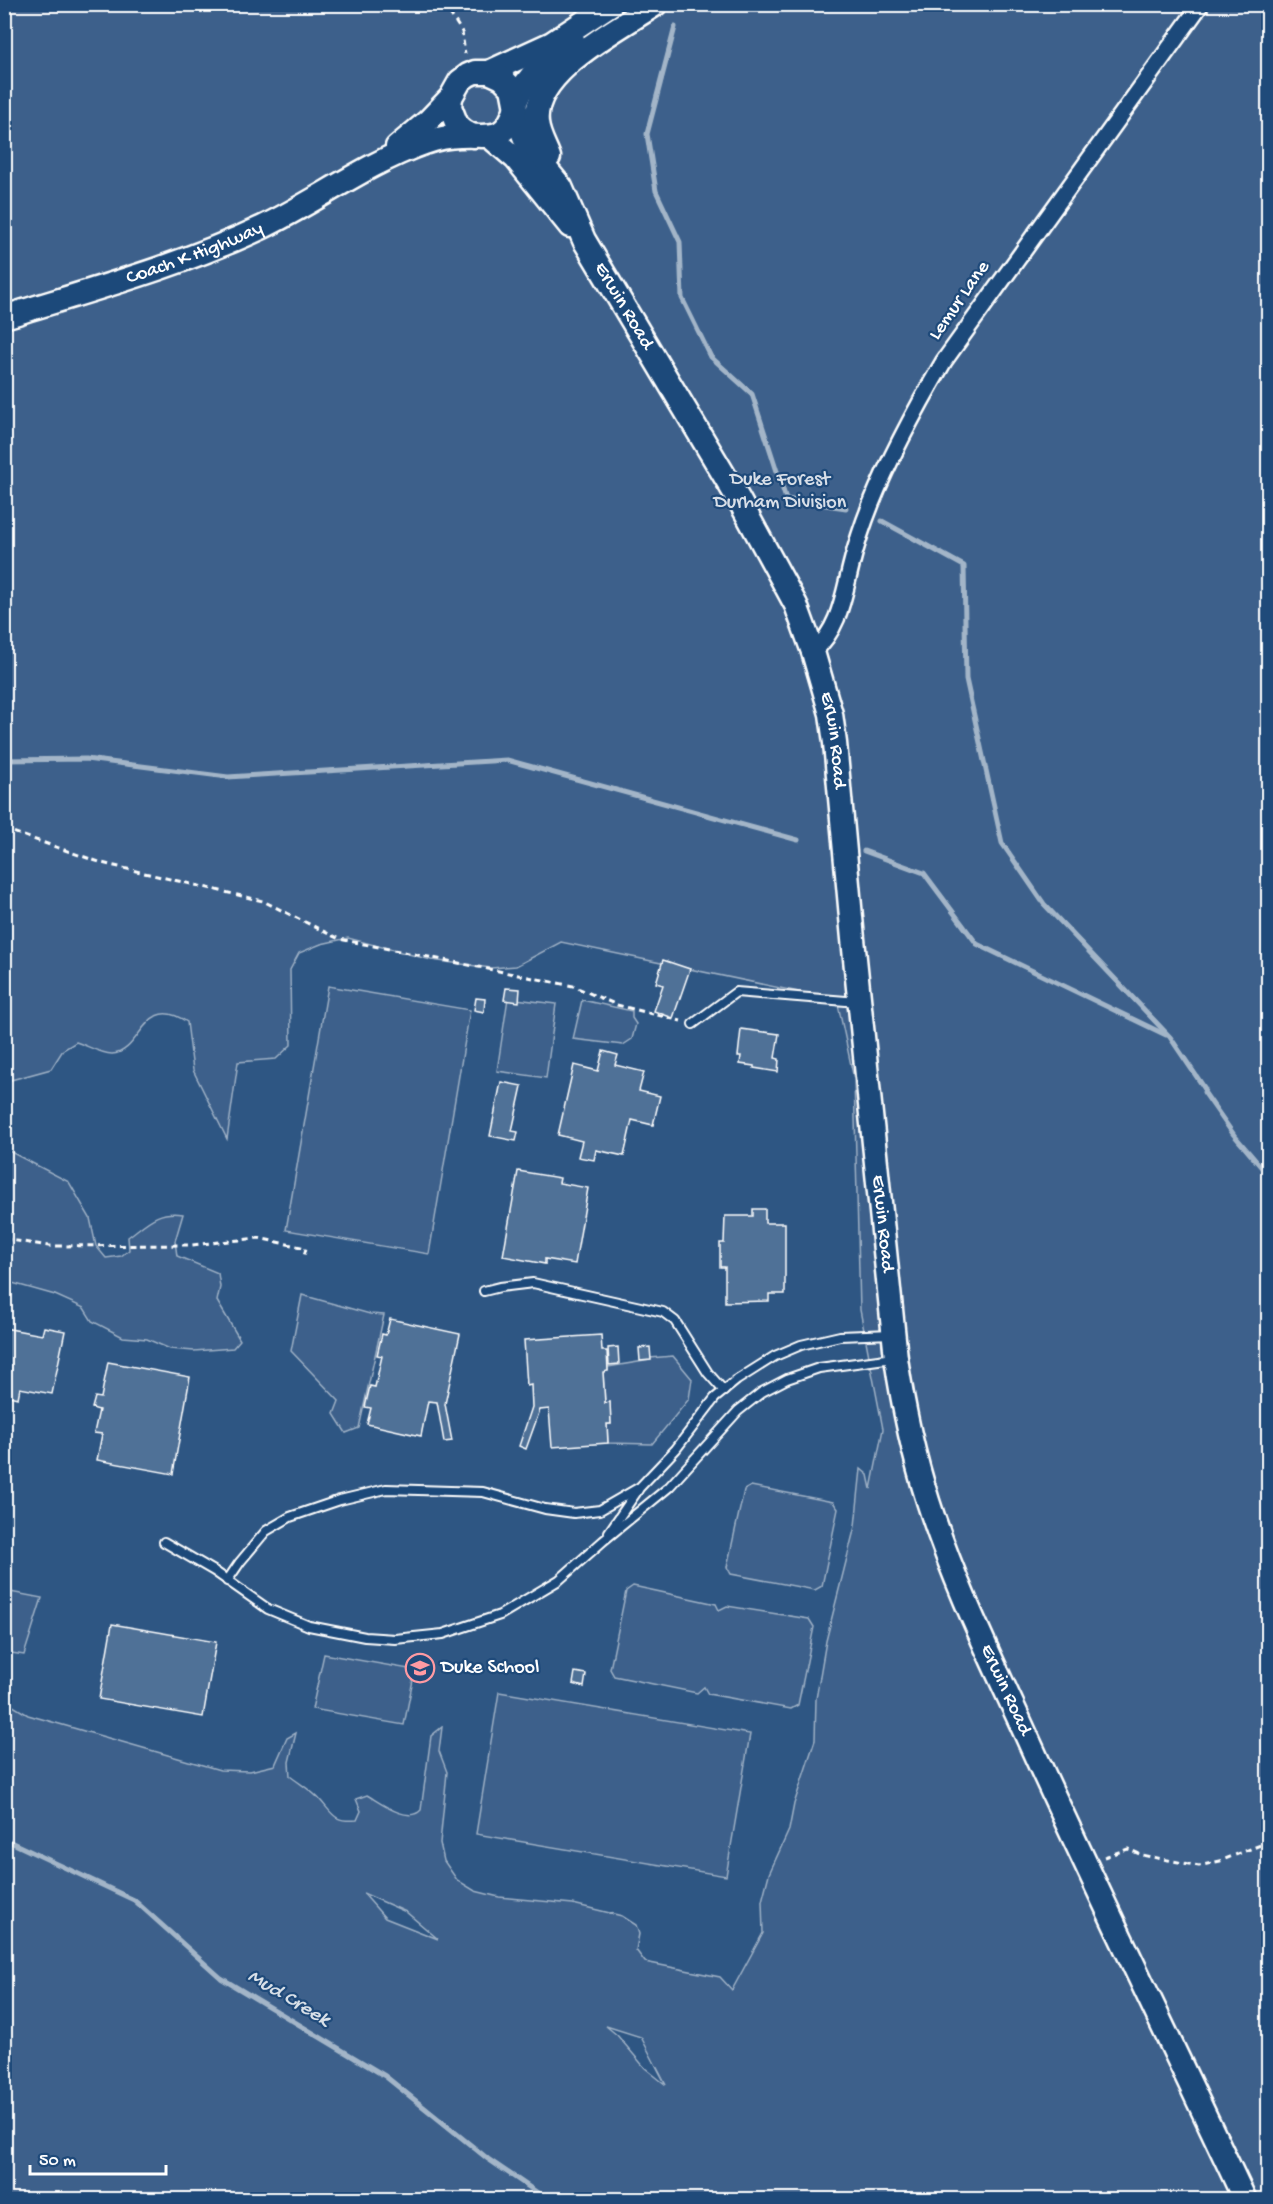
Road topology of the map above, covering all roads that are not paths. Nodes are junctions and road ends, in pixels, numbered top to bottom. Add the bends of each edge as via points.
1 (611, 4) edge
2 (635, 4) edge
3 (656, 4) edge
4 (1201, 4) edge
5 (479, 73) junction
6 (451, 97) junction
7 (516, 106) junction
8 (481, 136) junction
9 (374, 166) junction
10 (561, 187) junction
11 (584, 240) junction
12 (4, 317) edge
13 (813, 652) junction
14 (860, 1002) junction
15 (693, 1024) road end
16 (484, 1292) dead end
17 (894, 1334) junction
18 (896, 1358) junction
19 (724, 1391) junction
20 (640, 1487) junction
21 (603, 1541) junction
22 (164, 1542) dead end
23 (227, 1581) junction
24 (1245, 2199) edge

1 - 5 main road, Coach K Highway via 552,44
2 - 7 main road via 541,65 520,90
3 - 10 main road via 568,62 542,96 537,123
4 - 13 street, Lemur Lane via 944,360 883,474 860,533 838,616 825,642
5 - 6 main road, Coach K Highway via 460,81
5 - 7 main road via 508,82
6 - 8 main road via 453,116 464,131
6 - 9 main road, Coach K Highway
7 - 8 main road via 509,124 497,134
7 - 10 main road, Erwin Road via 525,139
8 - 9 main road, Coach K Highway via 423,143
8 - 11 main road, Erwin Road via 516,159
9 - 12 main road, Coach K Highway via 225,244 139,276
10 - 11 main road, Erwin Road
11 - 13 main road, Erwin Road via 756,531 796,605
13 - 14 main road, Erwin Road via 829,705 835,743
14 - 15 lane via 736,992
14 - 17 main road, Erwin Road
16 - 19 lane via 533,1283 663,1312 675,1321
17 - 18 main road, Erwin Road
17 - 19 lane via 840,1336 801,1345 775,1356
18 - 21 lane via 819,1368 787,1378 762,1392 738,1411 669,1487
18 - 24 main road, Erwin Road via 928,1502 970,1613
19 - 20 lane
20 - 21 lane
20 - 23 lane via 600,1510 574,1513 483,1492 386,1489 290,1518 266,1532
21 - 23 lane via 559,1580 500,1615 444,1634 365,1638 309,1626 268,1609
22 - 23 lane

